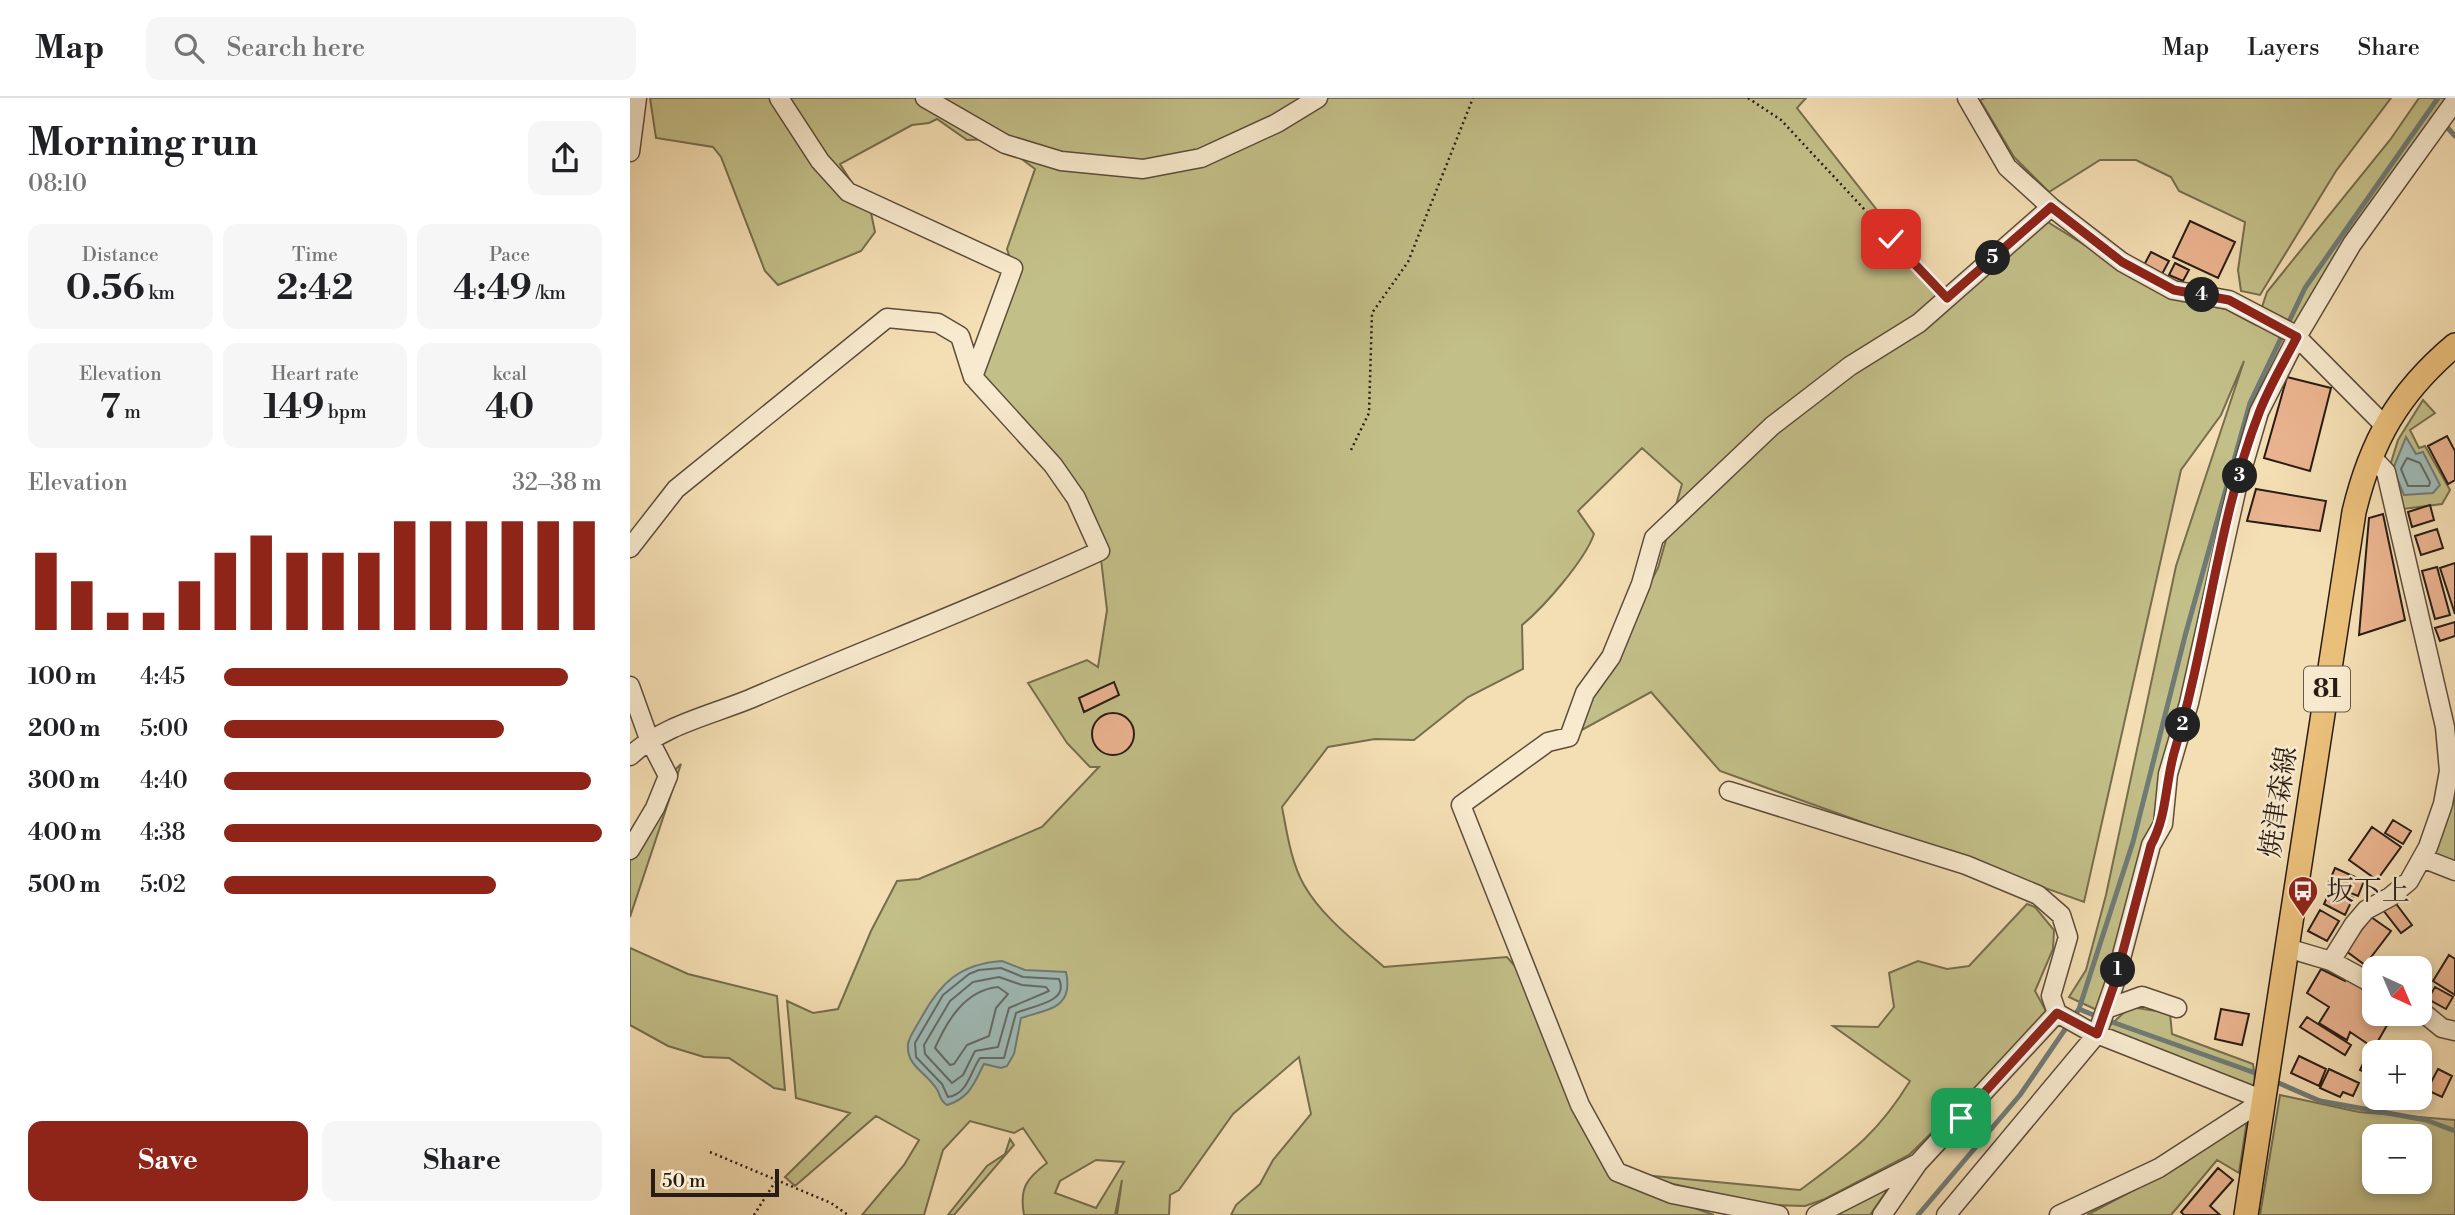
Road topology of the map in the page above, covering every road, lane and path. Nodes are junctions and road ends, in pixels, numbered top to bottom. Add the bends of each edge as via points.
1 (637, 98) edge
2 (779, 98) edge
3 (925, 98) edge
4 (1318, 98) edge
5 (1473, 98) edge
6 (1748, 98) edge
7 (1967, 98) edge
8 (2455, 101) edge
9 (630, 152) edge
10 (2051, 207) junction
11 (1947, 298) junction
12 (2296, 336) junction
13 (2455, 345) edge
14 (973, 377) junction
15 (2384, 425) junction
16 (1351, 450) dead end
17 (2371, 456) junction
18 (630, 548) edge
19 (630, 686) edge
20 (2450, 727) edge
21 (649, 739) junction
22 (630, 756) edge
23 (2452, 772) edge
24 (1729, 792) dead end
25 (630, 850) edge
26 (2422, 858) junction
27 (2455, 871) edge
28 (2287, 948) junction
29 (2331, 961) junction
30 (2362, 978) edge
31 (2177, 1008) dead end
32 (2106, 1009) junction
33 (2060, 1015) junction
34 (2432, 1020) edge
35 (2455, 1031) edge
36 (2093, 1033) junction
37 (2265, 1095) junction
38 (710, 1152) dead end
39 (1918, 1163) junction
40 (775, 1182) junction
41 (754, 1215) edge
42 (848, 1215) edge
43 (1779, 1215) edge
44 (1816, 1215) edge
45 (1882, 1215) edge
46 (1946, 1215) edge
47 (2059, 1215) edge
48 (2246, 1215) edge

1 - 9 street
2 - 14 street via 820,161 848,192 1013,268
3 - 4 street via 1005,144 1061,162 1143,169 1201,158 1277,123
5 - 16 path via 1408,262 1372,313 1369,413
6 - 11 path via 1781,120
7 - 10 street via 2007,167
8 - 12 street via 2352,244
10 - 11 street
10 - 12 street via 2122,262 2174,290 2229,300
11 - 43 street via 1919,323 1850,366 1772,426 1672,518 1654,538 1611,657 1585,694 1569,737 1548,742 1461,805 1580,1105 1617,1172 1672,1194
12 - 15 street
12 - 32 street via 2259,412 2244,460 2189,703 2168,774 2163,824 2151,845
13 - 15 main road, 焼津森線 / 81
14 - 18 street via 960,336 939,323 887,318 676,489
14 - 21 street via 1053,465 1076,498 1100,551
15 - 17 main road, 焼津森線 / 81
17 - 20 street via 2386,472
17 - 28 main road, 焼津森線 / 81 via 2354,512
19 - 21 street
20 - 23 street
21 - 22 street
21 - 25 street via 668,776
23 - 26 street
24 - 33 street via 1966,865 2038,895 2061,915 2068,937 2051,996
26 - 27 street
26 - 29 street via 2409,881 2366,910
28 - 29 street
28 - 37 main road, 焼津森線 / 81
29 - 30 street
31 - 32 street via 2142,996
32 - 36 street
33 - 36 street
33 - 39 street
34 - 35 street
36 - 37 street
36 - 46 street
37 - 47 street via 2159,1168
37 - 48 main road, 焼津森線 / 81
38 - 40 path
39 - 44 street
39 - 45 street
40 - 41 path
40 - 42 path via 831,1203

